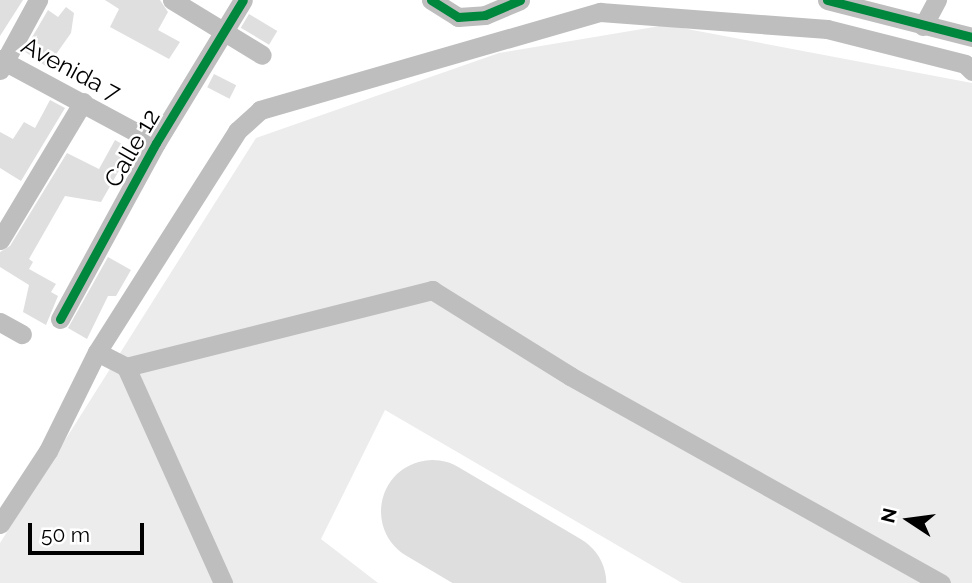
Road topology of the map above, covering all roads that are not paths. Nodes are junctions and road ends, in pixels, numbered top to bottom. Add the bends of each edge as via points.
1 (38, 0) edge
2 (172, 0) edge
3 (243, 0) edge
4 (431, 0) edge
5 (520, 0) edge
6 (827, 0) edge
7 (937, 0) edge
8 (923, 26) junction
9 (225, 33) junction
10 (972, 37) edge
11 (262, 55) dead end
12 (2, 64) edge
13 (970, 67) edge
14 (83, 102) junction
15 (156, 143) junction
16 (0, 240) edge
17 (60, 318) dead end
18 (0, 322) edge
19 (22, 334) dead end
20 (97, 352) junction
21 (126, 367) junction
22 (0, 524) edge
23 (223, 583) edge
24 (941, 583) edge

1 - 12 street
2 - 9 street
3 - 9 street, Calle 12
4 - 5 street via 458,17 485,15
6 - 8 street
7 - 8 street
8 - 10 street
9 - 11 street
9 - 15 street, Calle 12
12 - 14 street, Avenida 7
13 - 20 street via 827,29 600,12 318,90 260,110 237,131
14 - 15 street, Avenida 7
14 - 16 street
15 - 17 street, Calle 12
18 - 19 street
20 - 21 street
20 - 22 street via 48,451
21 - 23 street
21 - 24 street via 432,290 570,376

